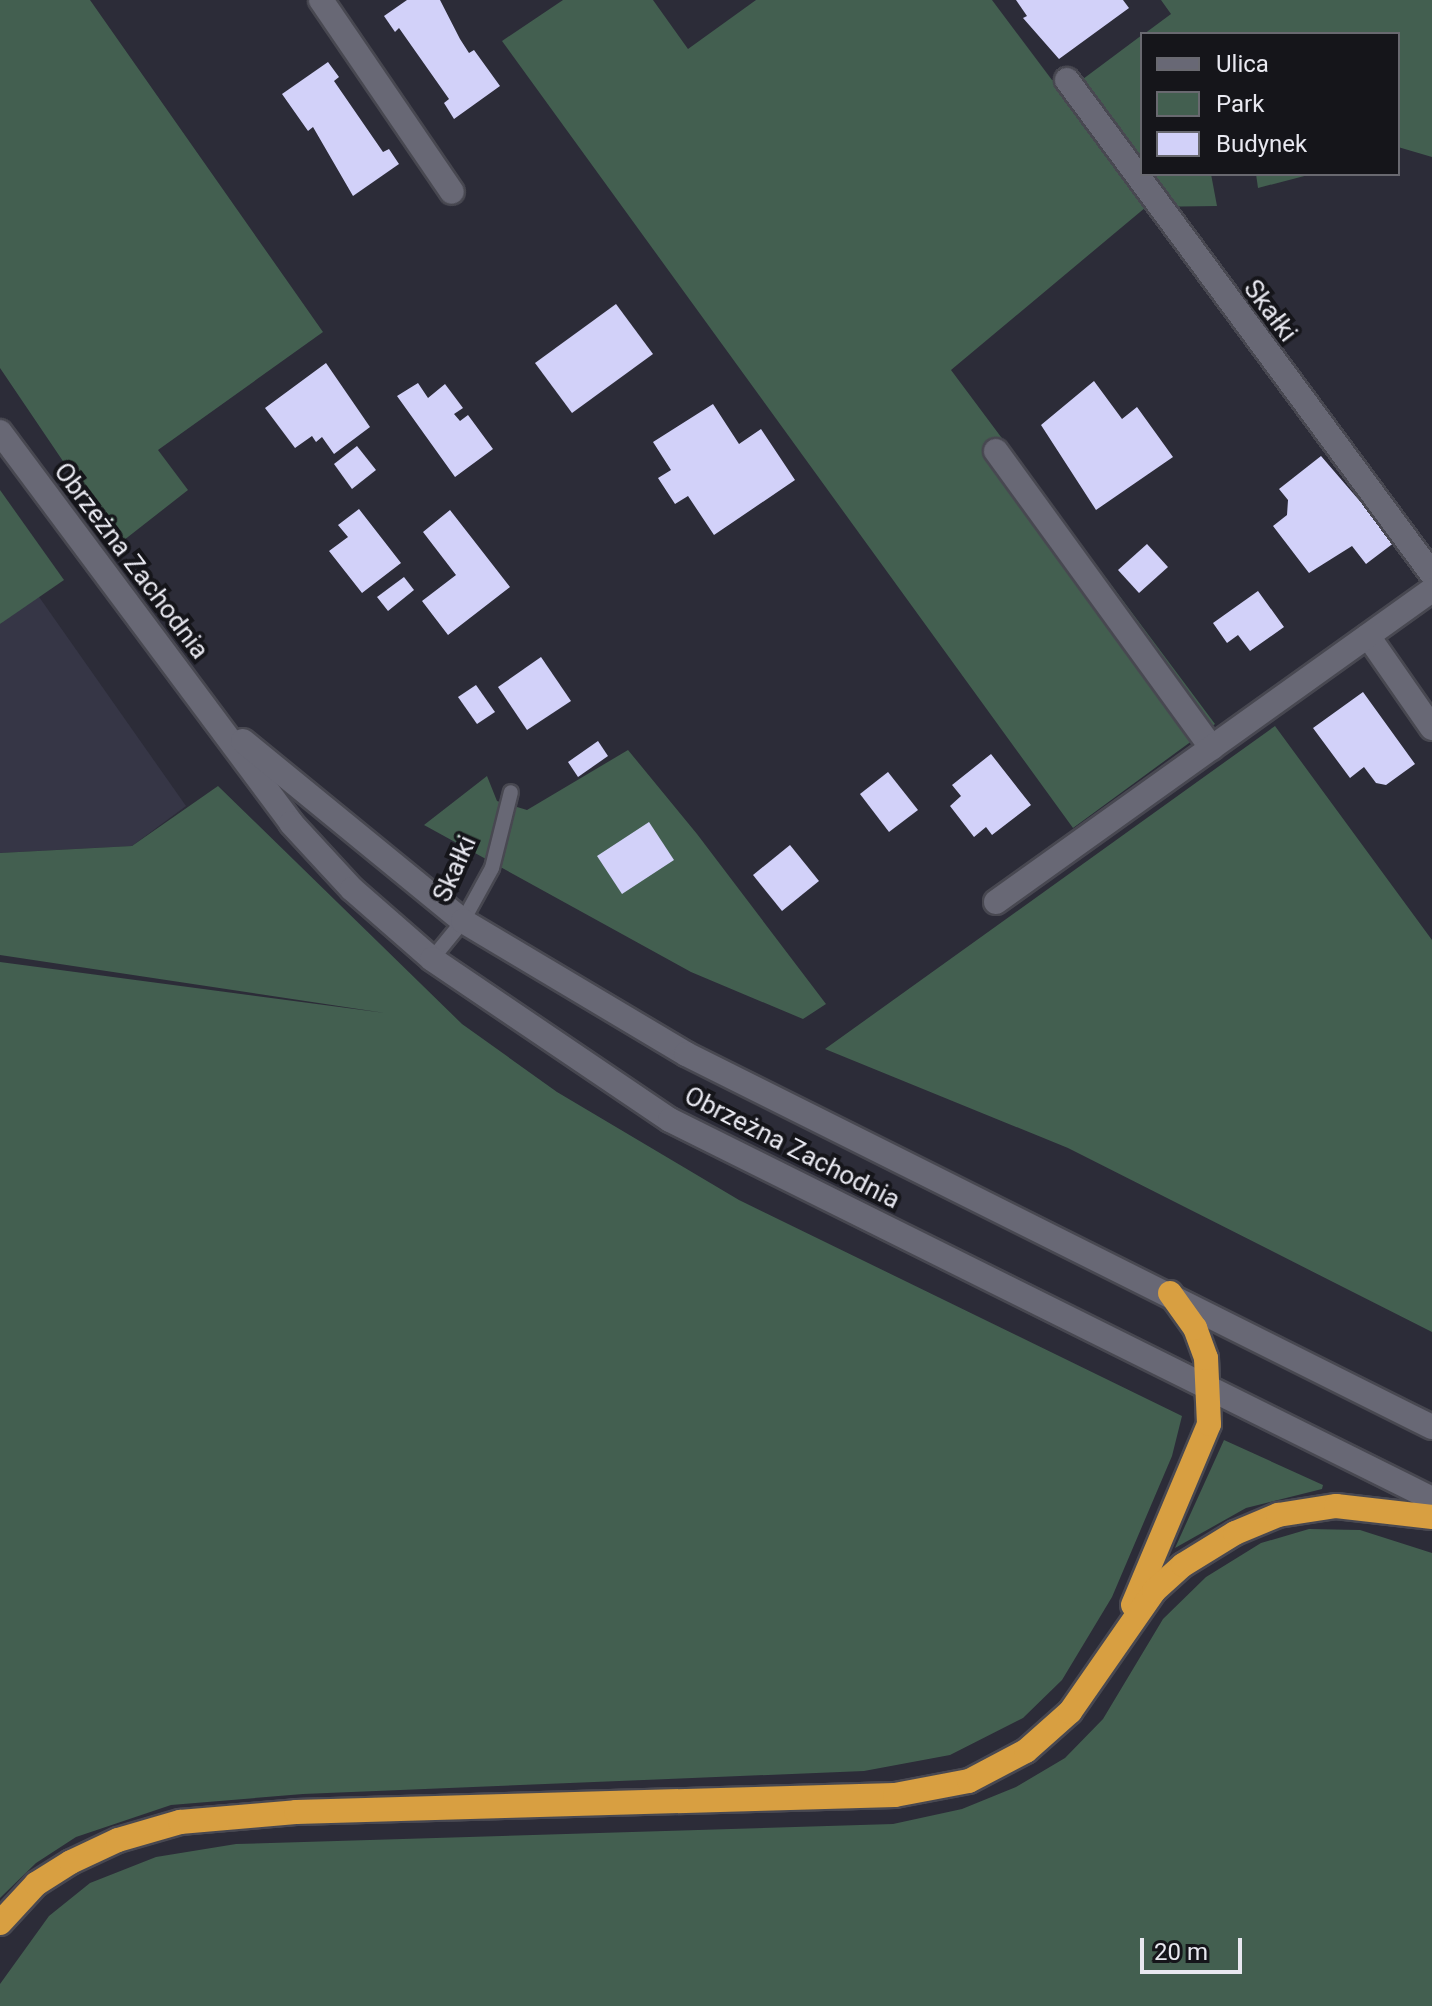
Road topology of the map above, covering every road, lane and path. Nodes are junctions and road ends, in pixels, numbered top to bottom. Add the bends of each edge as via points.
1 (321, 0) edge
2 (1067, 80) dead end
3 (452, 192) dead end
4 (0, 432) edge
5 (996, 451) dead end
6 (1432, 574) edge
7 (1432, 590) edge
8 (1368, 636) junction
9 (220, 722) junction
10 (1432, 728) edge
11 (1212, 748) junction
12 (511, 792) dead end
13 (996, 902) dead end
14 (463, 921) junction
15 (432, 959) junction
16 (1170, 1293) junction
17 (1211, 1384) junction
18 (1432, 1427) edge
19 (1432, 1499) edge
20 (1432, 1517) edge
21 (1116, 1644) junction
22 (0, 1923) edge

1 - 3 street
2 - 6 street, Skałki
4 - 9 street, Obrzeżna Zachodnia
5 - 11 street
7 - 8 street
8 - 10 street
8 - 11 street
9 - 14 street, Obrzeżna Zachodnia
9 - 15 street, Obrzeżna Zachodnia via 291,823 352,889
11 - 13 street
12 - 14 lane, Skałki via 492,868
14 - 15 lane, Skałki
14 - 16 street, Obrzeżna Zachodnia via 686,1054
15 - 17 street, Obrzeżna Zachodnia via 670,1120
16 - 17 highway via 1195,1328
16 - 18 street, Obrzeżna Zachodnia
17 - 19 street, Obrzeżna Zachodnia
17 - 21 highway via 1209,1424
20 - 21 highway via 1336,1506 1278,1515 1235,1533 1183,1565 1154,1591
21 - 22 highway via 1070,1712 1026,1751 969,1781 895,1795 312,1811 180,1822 118,1840 71,1862 36,1884

